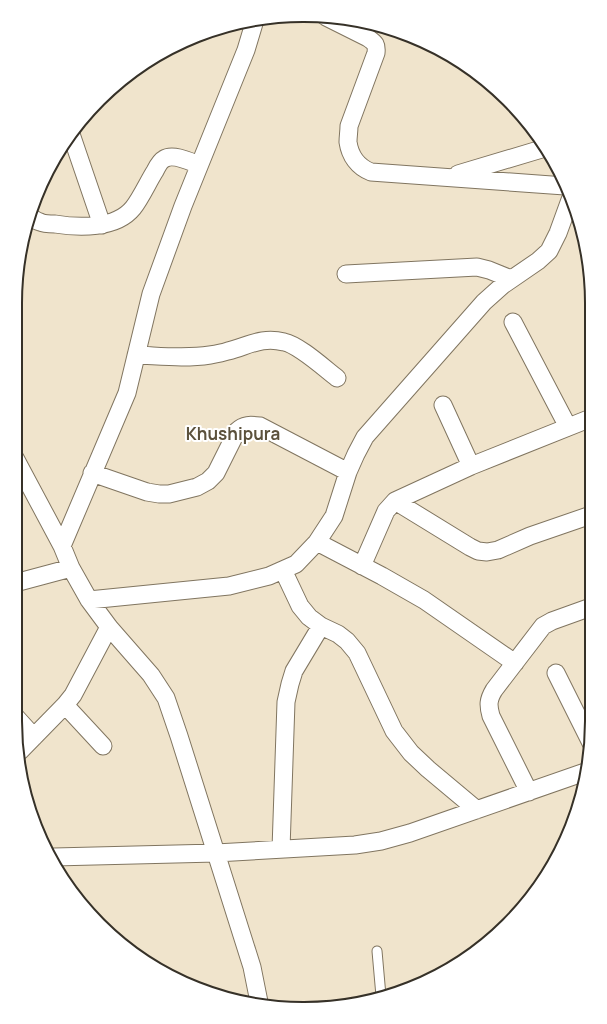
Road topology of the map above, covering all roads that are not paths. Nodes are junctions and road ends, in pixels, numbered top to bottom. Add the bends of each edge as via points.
1 (340, 24) edge
2 (253, 26) edge
3 (74, 140) edge
4 (539, 150) edge
5 (199, 165) junction
6 (449, 177) junction
7 (559, 186) edge
8 (568, 206) edge
9 (35, 219) edge
10 (102, 224) junction
11 (346, 274) dead end
12 (511, 279) junction
13 (513, 322) dead end
14 (136, 355) junction
15 (337, 378) dead end
16 (443, 405) dead end
17 (585, 420) edge
18 (568, 427) junction
19 (471, 466) junction
20 (22, 471) edge
21 (348, 472) junction
22 (92, 473) junction
23 (395, 501) junction
24 (585, 517) edge
25 (317, 542) junction
26 (62, 546) junction
27 (362, 566) junction
28 (71, 568) junction
29 (284, 570) junction
30 (22, 581) edge
31 (89, 600) junction
32 (585, 609) edge
33 (321, 626) junction
34 (109, 627) junction
35 (515, 663) junction
36 (556, 673) dead end
37 (65, 705) junction
38 (22, 724) edge
39 (584, 730) edge
40 (34, 737) junction
41 (103, 746) dead end
42 (23, 748) edge
43 (580, 774) edge
44 (529, 792) junction
45 (477, 810) junction
46 (281, 849) junction
47 (216, 853) junction
48 (58, 857) edge
49 (377, 951) dead end
50 (381, 991) edge
51 (258, 999) edge

1 - 6 street via 368,38 377,47 349,126 348,142 357,163 371,172
2 - 5 street
3 - 10 street
4 - 6 street
5 - 10 street via 178,158 164,159 127,215
5 - 14 street via 150,294
6 - 7 street
8 - 12 street via 549,251
9 - 10 street via 82,227
11 - 12 street via 478,267
12 - 21 street via 484,302 365,437
13 - 18 street
14 - 15 street via 209,355 227,352 261,340 273,340 286,342 298,348
14 - 22 street via 127,393
16 - 19 street
17 - 18 street
18 - 19 street
19 - 23 street
20 - 26 street
21 - 22 street via 260,426 250,424 237,431 216,473 197,487 159,494
21 - 25 street via 334,516
22 - 26 street
23 - 24 street via 470,547 483,552 498,550
23 - 27 street via 386,511
25 - 27 street
25 - 29 street via 296,564
26 - 28 street
27 - 35 street via 424,600
28 - 30 street
28 - 31 street
29 - 31 street via 229,586
29 - 33 street via 300,606
31 - 34 street
32 - 35 street via 543,626
33 - 45 street via 338,634 356,653 394,731 410,752
33 - 46 street via 294,671 286,702
34 - 37 street via 73,695
34 - 47 street via 151,675 166,698
35 - 44 street via 489,697 488,706
36 - 39 street
37 - 40 street
37 - 41 street
38 - 40 street
40 - 42 street
43 - 44 street
44 - 45 street
45 - 46 street via 381,841
46 - 47 street
47 - 48 street
47 - 51 street via 252,967
49 - 50 lane

